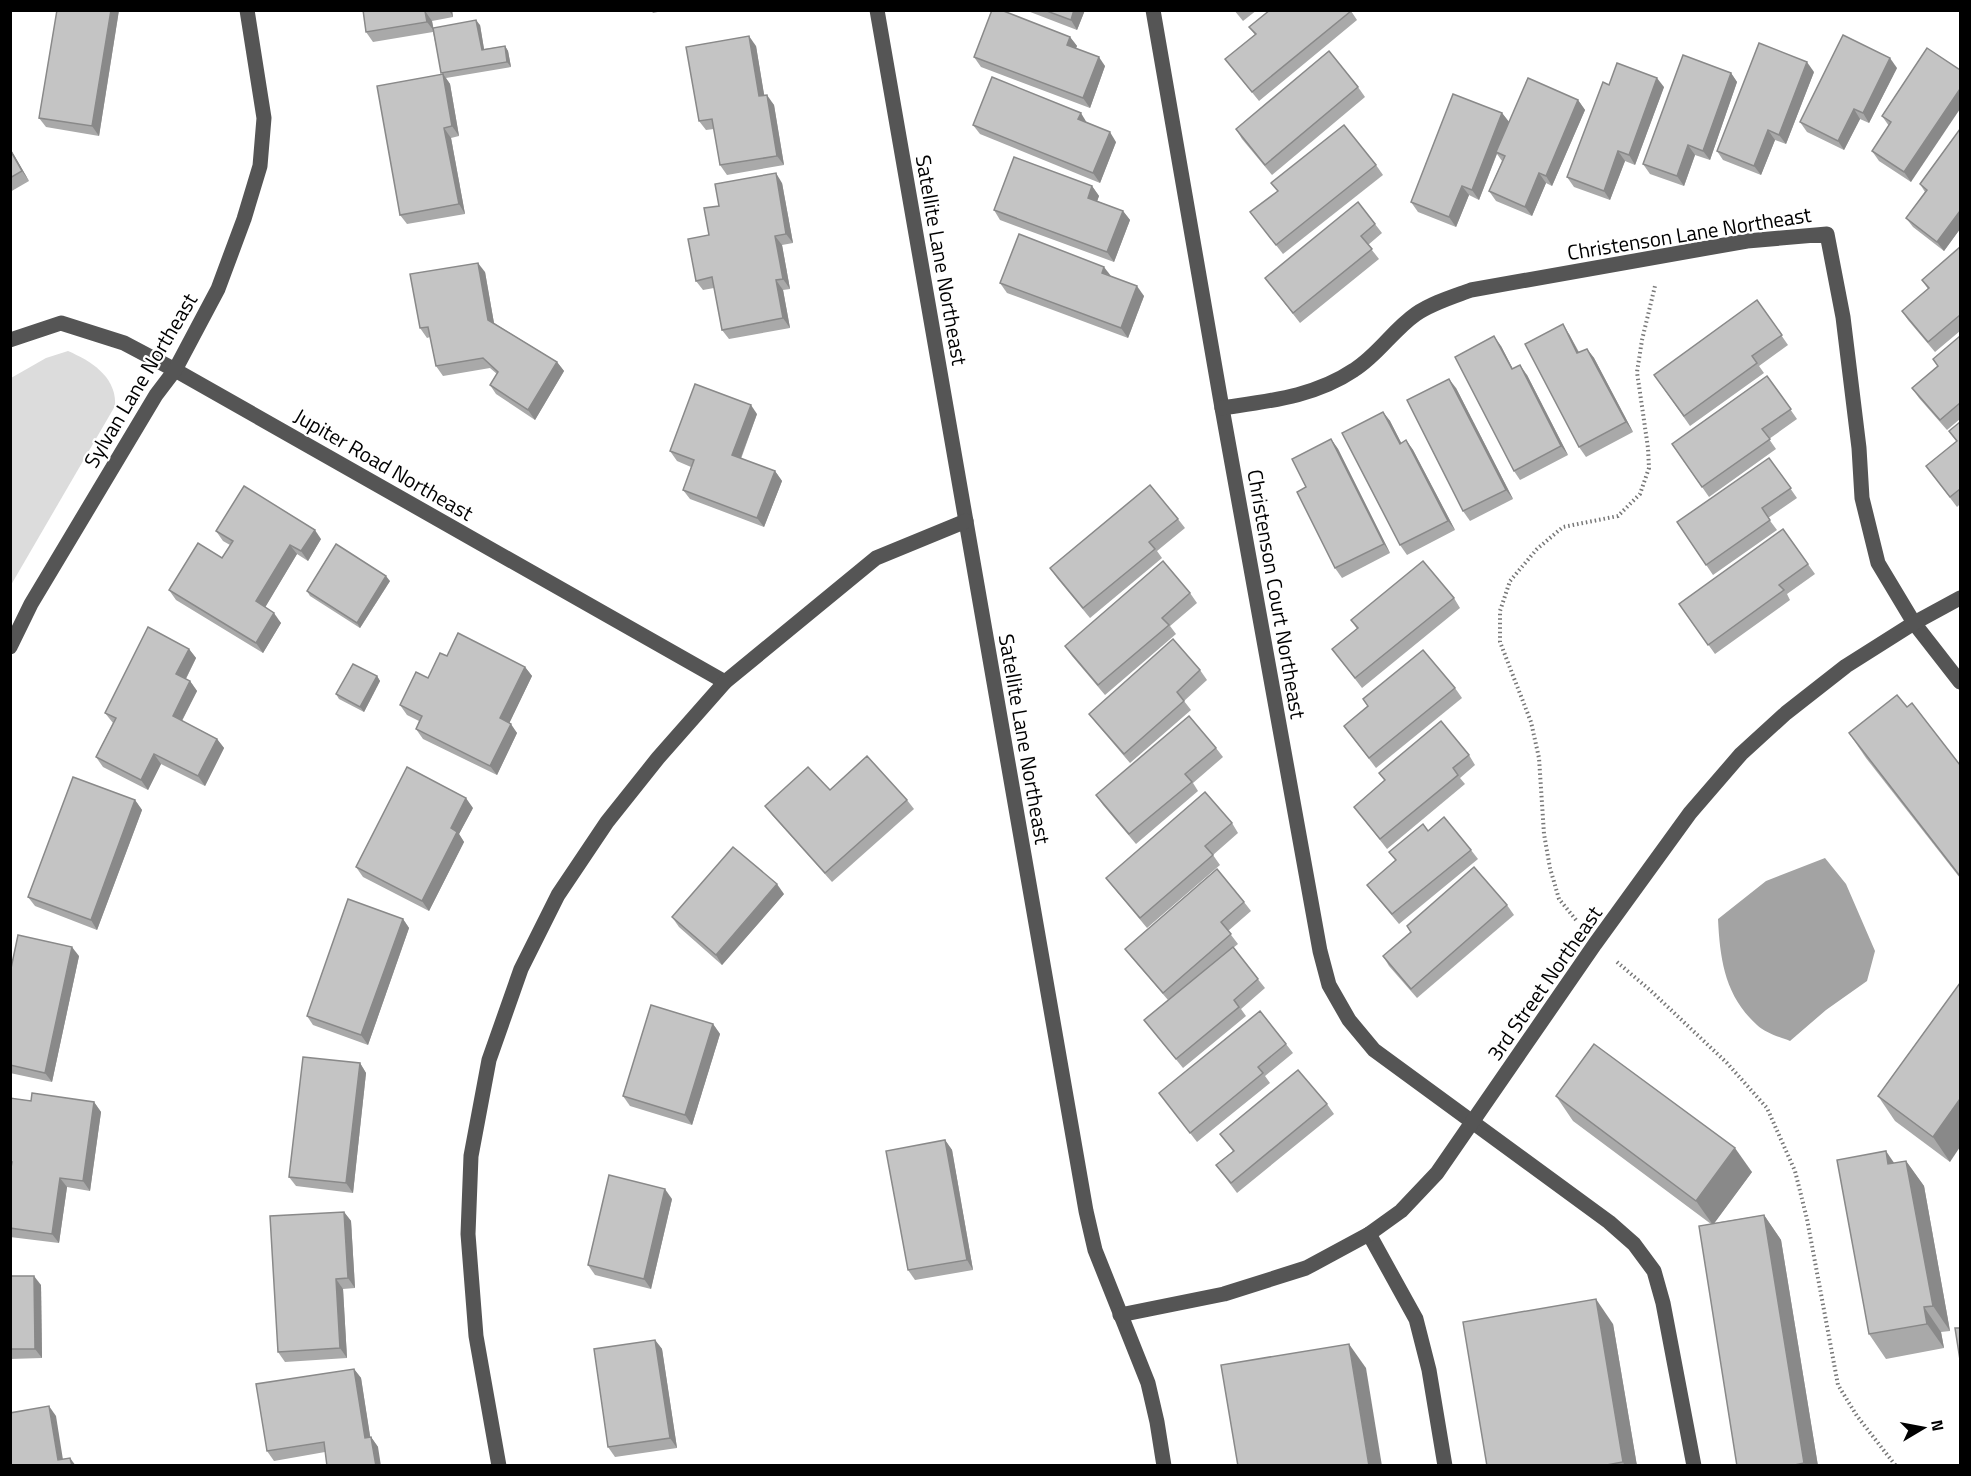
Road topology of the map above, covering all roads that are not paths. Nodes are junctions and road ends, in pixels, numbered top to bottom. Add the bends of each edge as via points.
1 (247, 10) edge
2 (877, 10) edge
3 (1153, 10) edge
4 (10, 340) edge
5 (175, 370) junction
6 (1222, 408) junction
7 (966, 521) junction
8 (1960, 598) edge
9 (1914, 623) junction
10 (10, 647) edge
11 (725, 682) junction
12 (1960, 682) edge
13 (1472, 1124) junction
14 (1369, 1234) junction
15 (1120, 1315) junction
16 (499, 1466) edge
17 (1164, 1466) edge
18 (1445, 1466) edge
19 (1694, 1466) edge

1 - 5 street, Sylvan Lane Northeast via 264,118 261,166 218,289
2 - 7 street, Satellite Lane Northeast
3 - 6 street, Christenson Court Northeast
4 - 5 street, Jupiter Road Northeast via 61,323 124,343
5 - 10 street, Sylvan Lane Northeast via 156,395 37,594
5 - 11 street, Jupiter Road Northeast
6 - 9 street, Christenson Lane Northeast via 1322,388 1375,355 1416,314 1471,290 1747,241 1827,234 1843,317 1860,448 1862,498 1878,563
6 - 13 street, Christenson Court Northeast via 1329,985 1349,1020 1374,1050
7 - 11 street via 876,558
7 - 15 street, Satellite Lane Northeast via 1086,1211 1095,1250
8 - 9 street, 3rd Street Northeast
9 - 12 street, Christenson Lane Northeast
9 - 13 street, 3rd Street Northeast via 1846,666 1741,754 1690,813
11 - 16 street via 607,822 558,895 521,969 489,1060 471,1156 468,1234 476,1336
13 - 14 street, 3rd Street Northeast via 1437,1173 1409,1203
13 - 19 street, Christenson Court Northeast via 1609,1222 1634,1244 1654,1271
14 - 15 street, 3rd Street Northeast via 1306,1268 1224,1294
14 - 18 street via 1416,1319
15 - 17 street, Satellite Lane Northeast via 1148,1383

